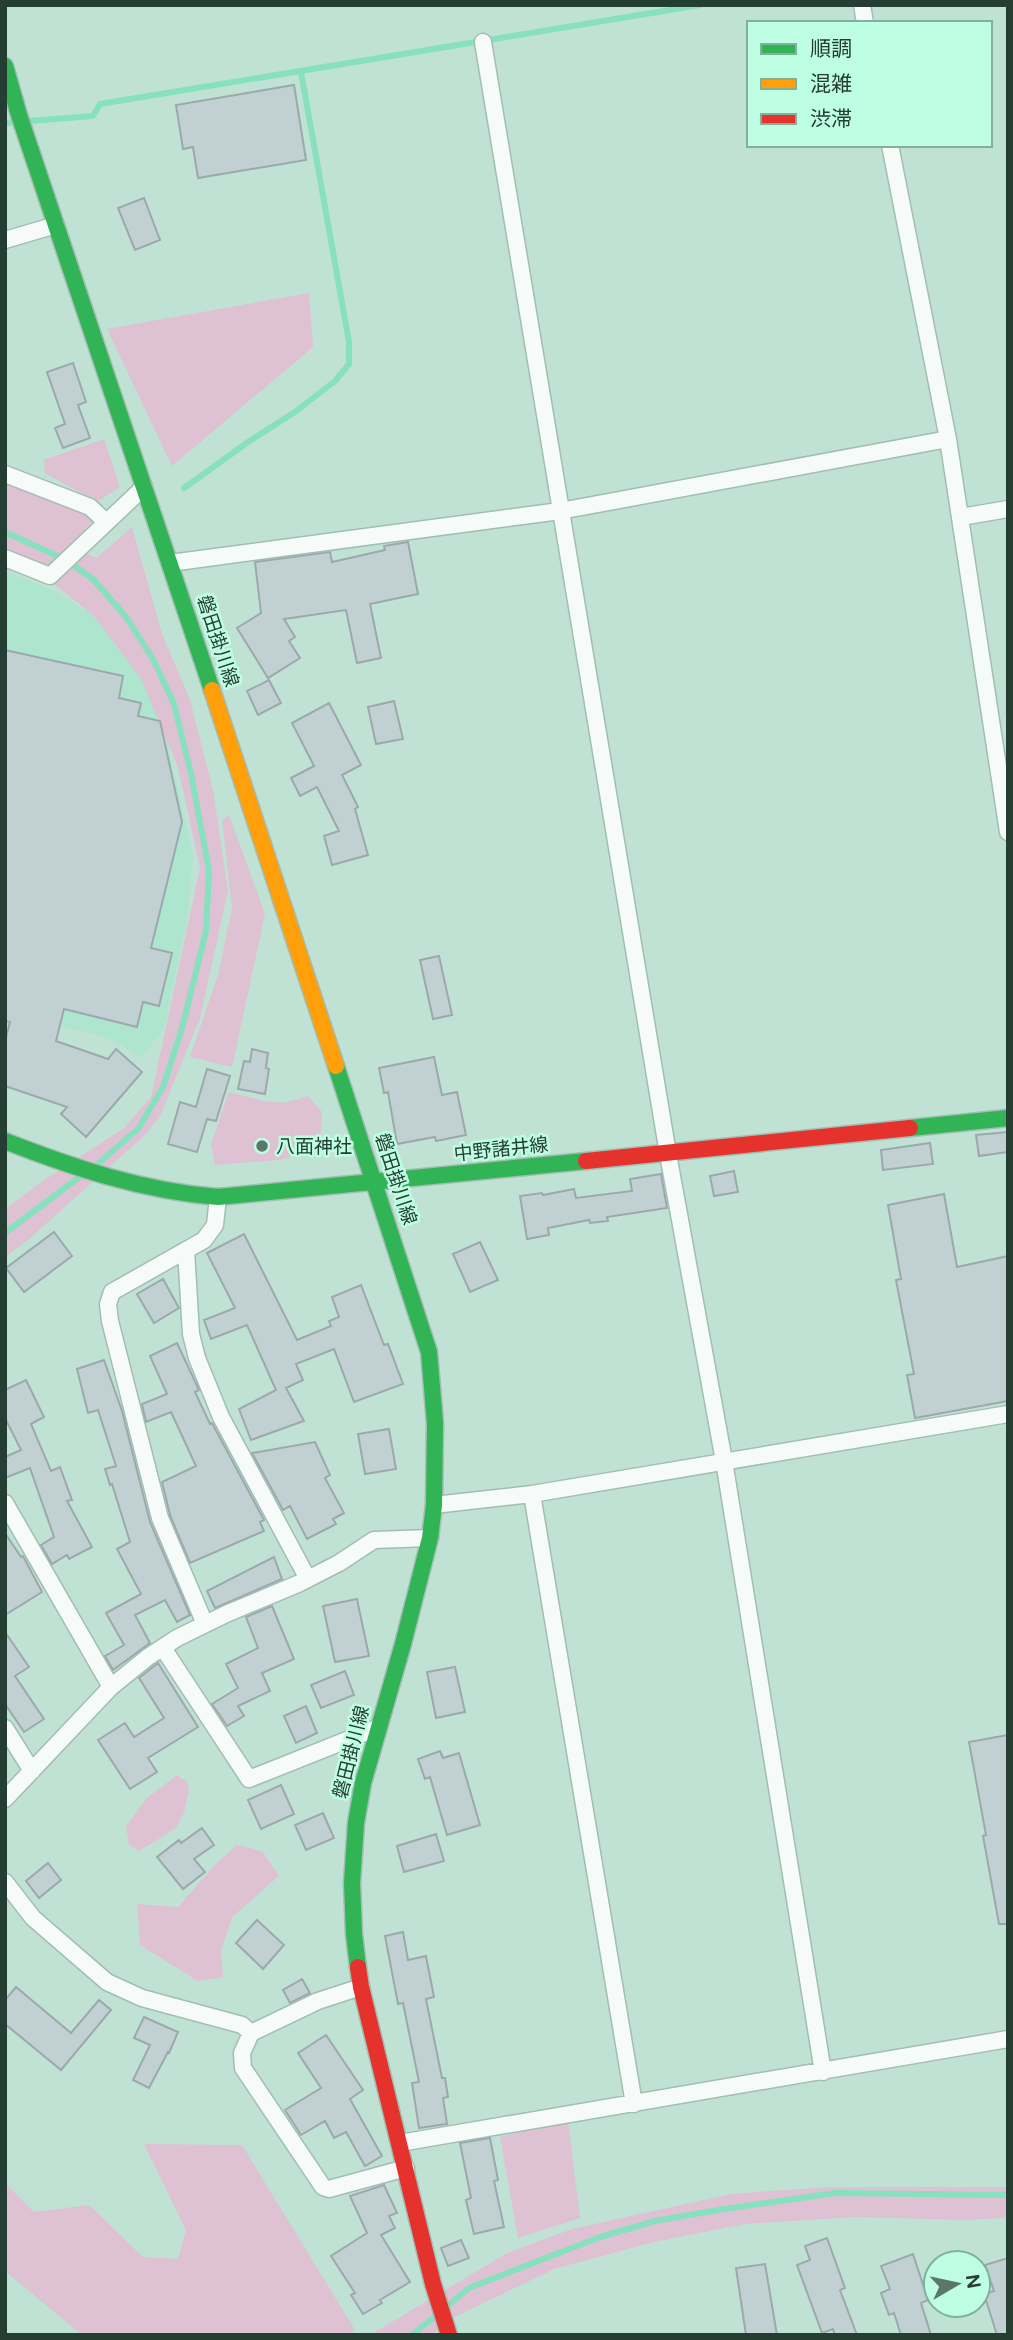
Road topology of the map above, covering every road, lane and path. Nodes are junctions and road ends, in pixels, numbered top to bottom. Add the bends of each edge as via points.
1 (483, 42) dead end
2 (5, 66) edge
3 (12, 114) edge
4 (890, 147) edge
5 (56, 225) junction
6 (5, 240) edge
7 (948, 439) junction
8 (5, 474) edge
9 (144, 487) junction
10 (1008, 509) edge
11 (560, 511) junction
12 (961, 517) junction
13 (106, 522) junction
14 (5, 558) edge
15 (170, 563) junction
16 (1008, 832) edge
17 (1008, 1118) edge
18 (5, 1141) edge
19 (668, 1154) junction
20 (376, 1183) junction
21 (218, 1197) junction
22 (186, 1250) junction
23 (1008, 1414) edge
24 (724, 1461) junction
25 (532, 1494) junction
26 (5, 1503) edge
27 (434, 1505) junction
28 (430, 1538) junction
29 (308, 1579) junction
30 (205, 1624) junction
31 (163, 1648) junction
32 (111, 1688) junction
33 (5, 1728) edge
34 (377, 1728) junction
35 (32, 1771) junction
36 (5, 1799) edge
37 (5, 1882) edge
38 (361, 1987) junction
39 (251, 2033) junction
40 (1008, 2039) edge
41 (822, 2072) junction
42 (634, 2104) junction
43 (400, 2143) junction
44 (406, 2168) junction
45 (447, 2330) edge

1 - 11 street
2 - 3 main road, 磐田掛川線
3 - 5 main road, 磐田掛川線
4 - 7 street
5 - 6 street
5 - 9 main road, 磐田掛川線
7 - 11 street
7 - 12 street
8 - 13 street via 90,507
9 - 13 street
9 - 15 main road, 磐田掛川線
10 - 12 street
11 - 15 street
11 - 19 street
12 - 16 street
13 - 14 street via 50,576
15 - 20 main road, 磐田掛川線
17 - 19 main road, 中野諸井線
18 - 21 main road, 中野諸井線 via 136,1185
19 - 20 main road, 中野諸井線
19 - 24 street
20 - 21 main road, 中野諸井線
20 - 27 main road, 磐田掛川線 via 429,1352 435,1423
21 - 22 street via 215,1225 204,1240
22 - 29 street via 191,1334 197,1358 221,1417
22 - 30 street via 112,1292 108,1304 160,1518
23 - 24 street
24 - 25 street
24 - 41 street
25 - 27 street
25 - 42 street
26 - 32 street
27 - 28 main road, 磐田掛川線
28 - 29 street via 374,1540
28 - 34 main road, 磐田掛川線
29 - 30 street
30 - 31 street
31 - 32 street
31 - 34 street via 249,1779
32 - 35 street
33 - 35 street
34 - 38 main road, 磐田掛川線 via 354,1848 354,1934
35 - 36 street
37 - 39 street via 33,1918 107,1982 142,1998 242,2025
38 - 39 street via 318,2001
38 - 43 main road, 磐田掛川線
39 - 44 street via 242,2053 243,2068 323,2187
40 - 41 street
41 - 42 street
42 - 43 street
43 - 44 main road, 磐田掛川線
44 - 45 main road, 磐田掛川線

